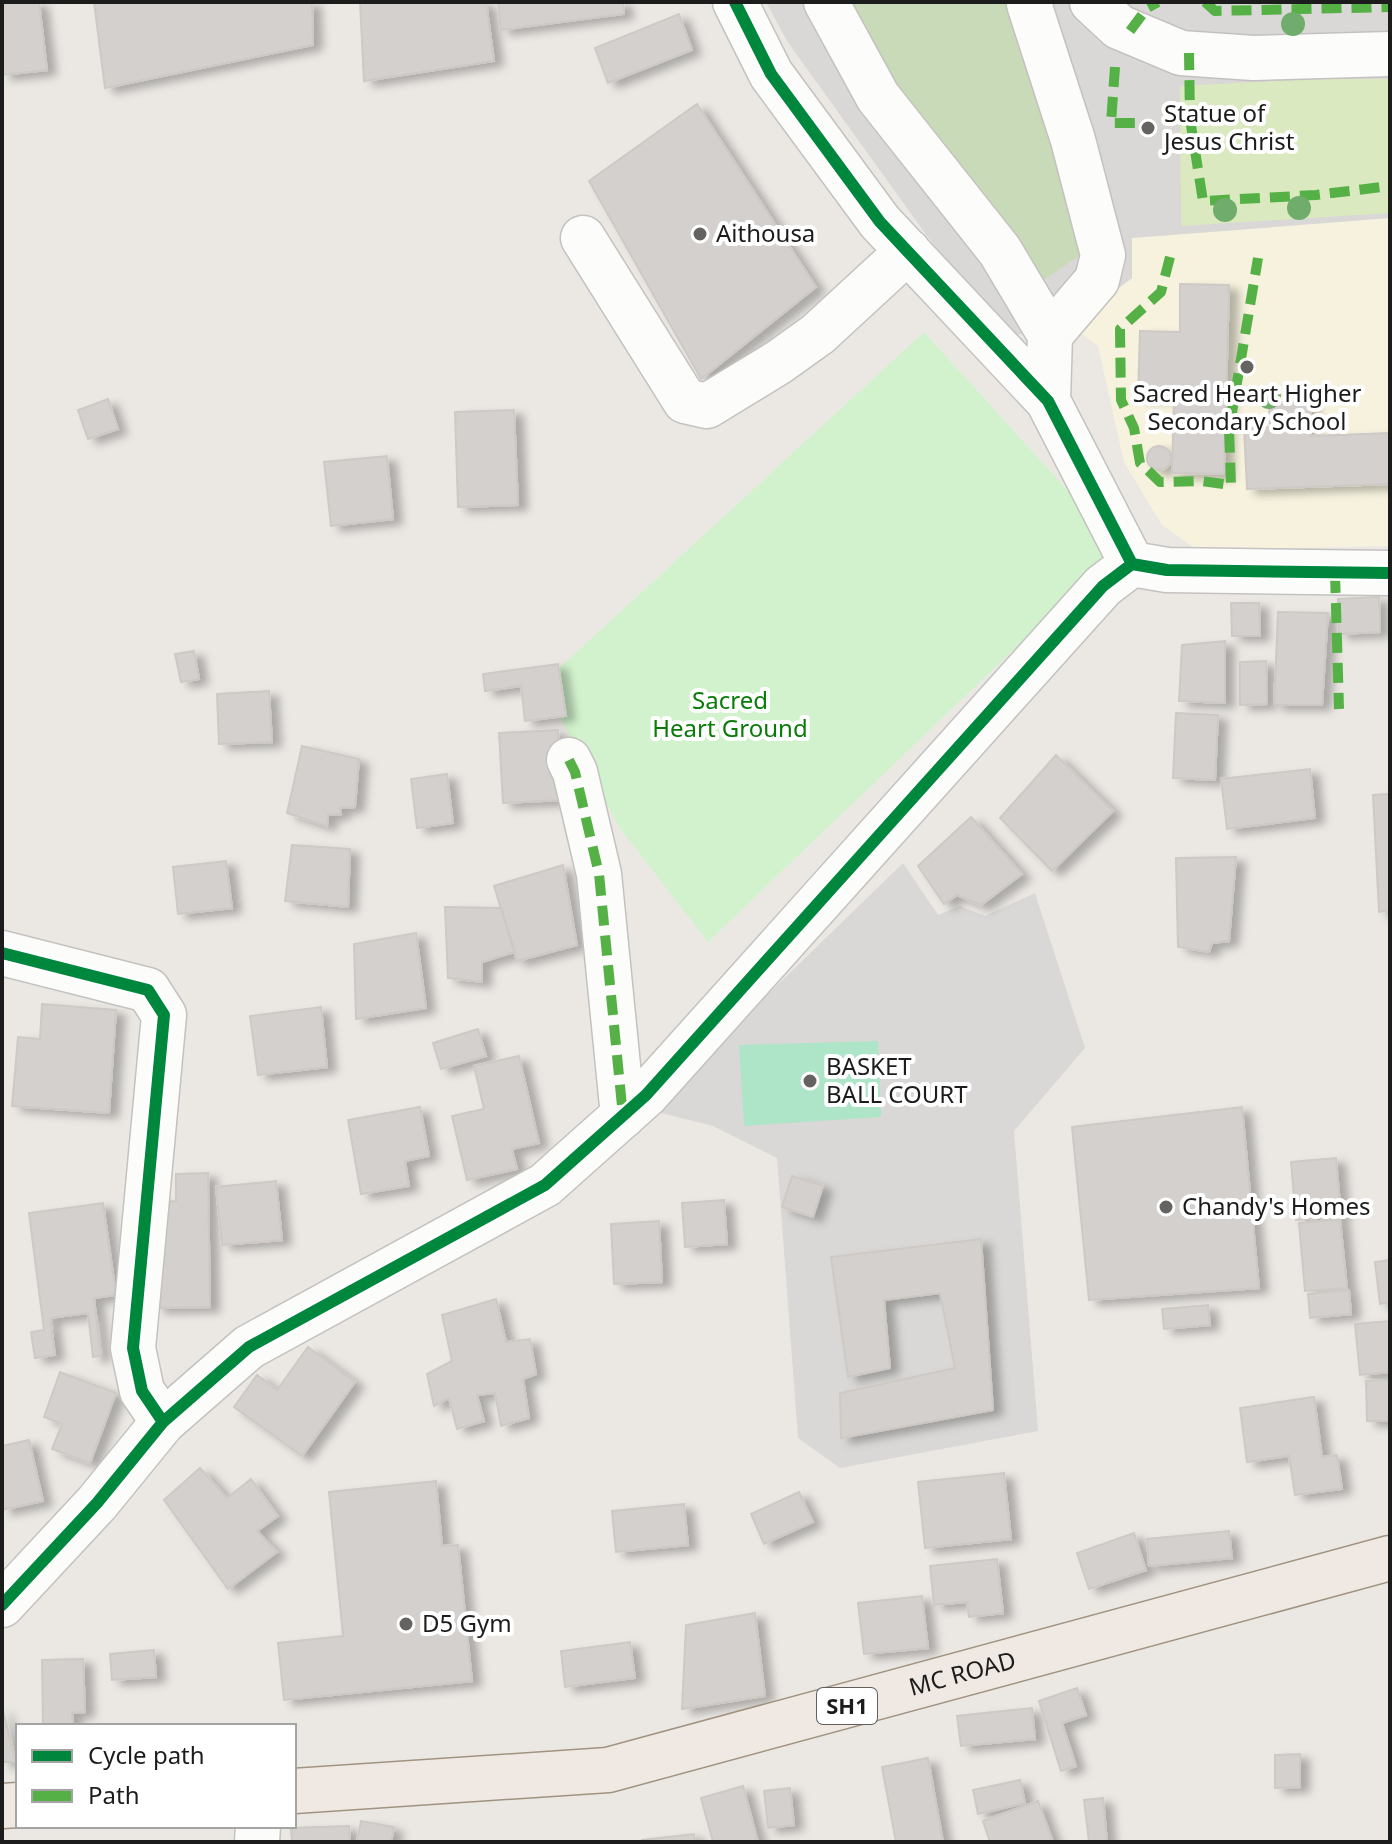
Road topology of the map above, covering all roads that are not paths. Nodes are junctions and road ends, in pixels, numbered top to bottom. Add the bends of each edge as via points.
1 (735, 2) edge
2 (826, 2) edge
3 (1092, 2) edge
4 (1029, 3) edge
5 (1390, 54) edge
6 (583, 238) dead end
7 (908, 251) junction
8 (1050, 335) junction
9 (1048, 401) junction
10 (1132, 564) junction
11 (1390, 573) edge
12 (569, 760) dead end
13 (2, 953) edge
14 (623, 1116) junction
15 (163, 1422) junction
16 (1390, 1558) edge
17 (2, 1605) edge
18 (296, 1791) edge

1 - 7 street via 771,74 880,222
2 - 8 street via 878,97 1000,251
3 - 5 street via 1119,27 1181,53 1253,58
4 - 8 street via 1103,255 1097,280
6 - 7 street via 685,401 707,406 818,334
7 - 9 street
8 - 9 street
9 - 10 street
10 - 11 street via 1167,570
10 - 14 street via 1103,586
12 - 14 street via 599,874
13 - 15 street via 148,990 164,1015 133,1348 142,1391
14 - 15 street via 545,1185 249,1347
15 - 17 street
16 - 18 main road, MC ROAD / SH1 via 608,1770

